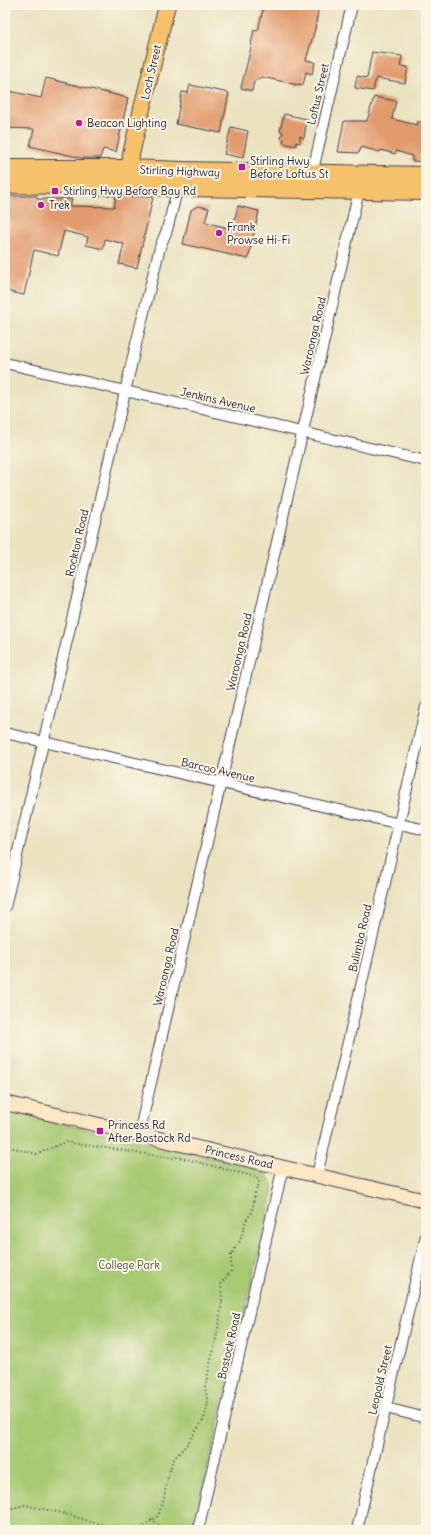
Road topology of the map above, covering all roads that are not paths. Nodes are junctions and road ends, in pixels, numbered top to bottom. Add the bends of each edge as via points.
1 (167, 5) edge
2 (352, 5) edge
3 (5, 170) edge
4 (426, 176) edge
5 (129, 177) junction
6 (310, 182) junction
7 (361, 182) junction
8 (5, 184) edge
9 (178, 187) junction
10 (426, 191) edge
11 (5, 363) edge
12 (125, 391) junction
13 (303, 432) junction
14 (426, 462) edge
15 (426, 707) edge
16 (5, 733) edge
17 (43, 742) junction
18 (221, 783) junction
19 (399, 823) junction
20 (426, 830) edge
21 (5, 906) edge
22 (5, 1103) edge
23 (139, 1134) junction
24 (283, 1167) junction
25 (317, 1175) junction
26 (426, 1201) edge
27 (426, 1236) edge
28 (386, 1408) junction
29 (426, 1418) edge
30 (198, 1530) edge
31 (357, 1530) edge

1 - 5 main road, Loch Street via 131,154
2 - 6 street, Loftus Street
3 - 5 highway, Stirling Highway
4 - 7 highway, Stirling Highway
5 - 6 highway, Stirling Highway via 183,171
5 - 8 highway, Stirling Highway
5 - 9 highway, Stirling Highway
6 - 7 highway, Stirling Highway
6 - 9 highway, Stirling Highway
7 - 10 highway, Stirling Highway
7 - 13 street, Waroonga Road
9 - 12 street, Rockton Road via 160,247
11 - 12 street, Jenkins Avenue
12 - 13 street, Jenkins Avenue
12 - 17 street, Rockton Road
13 - 14 street, Jenkins Avenue
13 - 18 street, Waroonga Road
15 - 19 street, Bulimba Road
16 - 17 street, Barcoo Avenue
17 - 18 street, Barcoo Avenue
17 - 21 street, Rockton Road
18 - 19 street, Barcoo Avenue
18 - 23 street, Waroonga Road
19 - 20 street, Barcoo Avenue
19 - 25 street, Bulimba Road
22 - 23 street, Princess Road
23 - 24 street, Princess Road
24 - 25 street, Princess Road
24 - 30 street, Bostock Road
25 - 26 street, Princess Road
27 - 28 street, Leopold Street
28 - 29 street
28 - 31 street, Leopold Street

